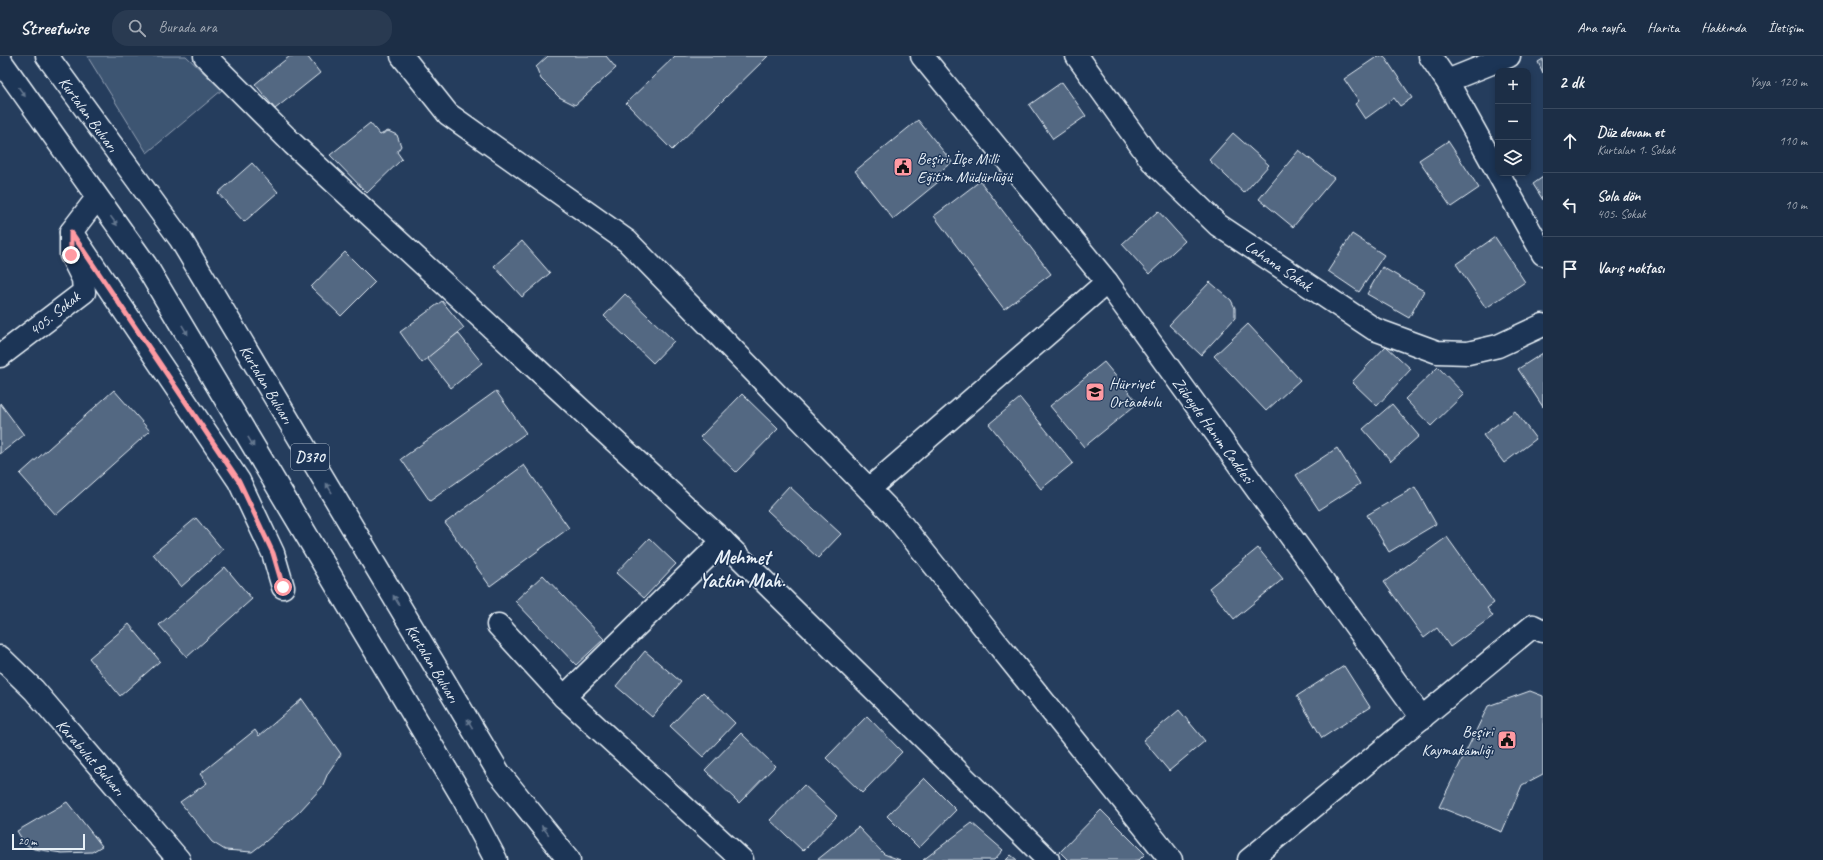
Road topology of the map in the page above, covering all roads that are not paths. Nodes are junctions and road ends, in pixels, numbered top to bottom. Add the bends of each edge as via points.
1 (47, 56) edge
2 (205, 56) edge
3 (402, 56) edge
4 (922, 56) edge
5 (1077, 56) edge
6 (1430, 56) edge
7 (1509, 56) edge
8 (0, 60) edge
9 (1447, 81) junction
10 (97, 198) junction
11 (71, 232) junction
12 (1543, 254) edge
13 (1107, 282) junction
14 (1543, 325) edge
15 (0, 356) edge
16 (869, 489) junction
17 (723, 541) junction
18 (283, 587) dead end
19 (498, 625) dead end
20 (1543, 631) edge
21 (0, 657) edge
22 (564, 696) junction
23 (1422, 718) junction
24 (179, 860) edge
25 (496, 860) edge
26 (569, 860) edge
27 (742, 860) edge
28 (1048, 860) edge
29 (1171, 860) edge
30 (1249, 860) edge

26 -> 1 main road, Kurtalan Bulvarı / D370 via 499,773 181,240
2 - 17 main road via 294,144
3 - 16 main road via 448,114 627,241
4 - 13 main road, Zübeyde Hanım Caddesi
5 - 14 main road, Lahana Sokak via 1152,160 1218,225 1374,328 1437,352 1468,353 1498,346
6 - 9 main road
7 - 9 main road
8 -> 10 main road, D370
9 - 12 main road
10 - 11 main road
10 -> 25 main road, D370 via 145,264 463,798
11 - 15 main road, 405. Sokak via 71,255 84,279 84,292
11 - 18 main road via 239,481 273,553
13 - 16 main road
13 - 23 main road, Zübeyde Hanım Caddesi
16 - 29 main road via 894,515
17 - 22 main road
17 - 28 main road
19 - 22 main road
20 - 23 main road via 1533,626
21 - 24 main road, Karabulut Bulvarı via 34,690
22 - 27 main road
23 - 30 main road

